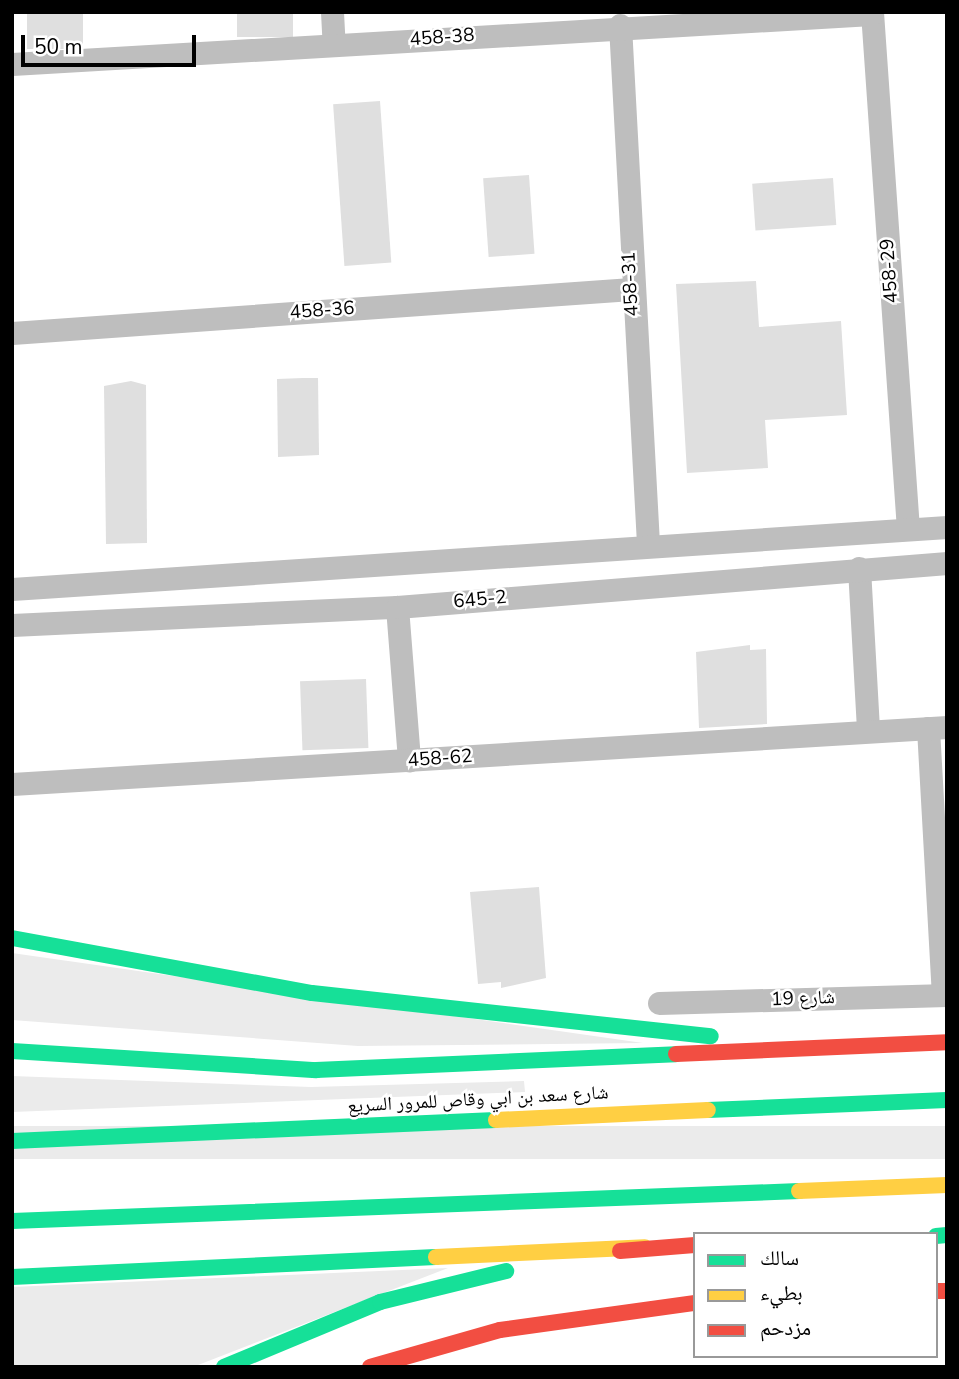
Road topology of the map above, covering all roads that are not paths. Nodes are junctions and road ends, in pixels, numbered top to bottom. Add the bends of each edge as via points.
1 (332, 12) edge
2 (872, 13) edge
3 (620, 25) junction
4 (334, 45) junction
5 (12, 64) edge
6 (631, 289) junction
7 (12, 333) edge
8 (947, 527) edge
9 (908, 529) junction
10 (648, 543) junction
11 (947, 563) edge
12 (859, 568) junction
13 (12, 589) edge
14 (397, 607) junction
15 (12, 625) edge
16 (937, 727) edge
17 (868, 731) junction
18 (409, 761) junction
19 (12, 784) edge
20 (12, 939) edge
21 (945, 995) edge
22 (659, 1003) dead end
23 (947, 1042) edge
24 (860, 1045) junction
25 (12, 1051) edge
26 (947, 1100) edge
27 (12, 1141) edge
28 (947, 1185) edge
29 (12, 1222) edge
30 (693, 1245) edge
31 (645, 1247) junction
32 (12, 1277) edge
33 (693, 1303) edge
34 (224, 1367) edge
35 (370, 1367) edge

1 - 4 street
2 - 3 street, 458-38
2 - 9 street, 458-29
3 - 4 street, 458-38
3 - 6 street, 458-31
4 - 5 street, 458-38
6 - 7 street, 458-36
6 - 10 street, 458-31
8 - 9 street
9 - 10 street
10 - 13 street
11 - 12 street, 645-2
12 - 14 street, 645-2
12 - 17 street
14 - 15 street, 645-2
14 - 18 street
16 - 17 street, 458-62
16 - 21 street
17 - 18 street, 458-62
18 - 19 street, 458-62
20 - 24 main road via 193,974 524,1020
21 - 22 street, شارع 19
23 - 24 main road
24 - 25 main road via 654,1060 316,1070
26 - 27 main road, شارع سعد بن ابي وقاص للمرور السريع
28 - 29 main road
30 - 31 main road
31 - 32 main road
31 - 34 main road via 380,1302
33 - 35 main road via 500,1330

